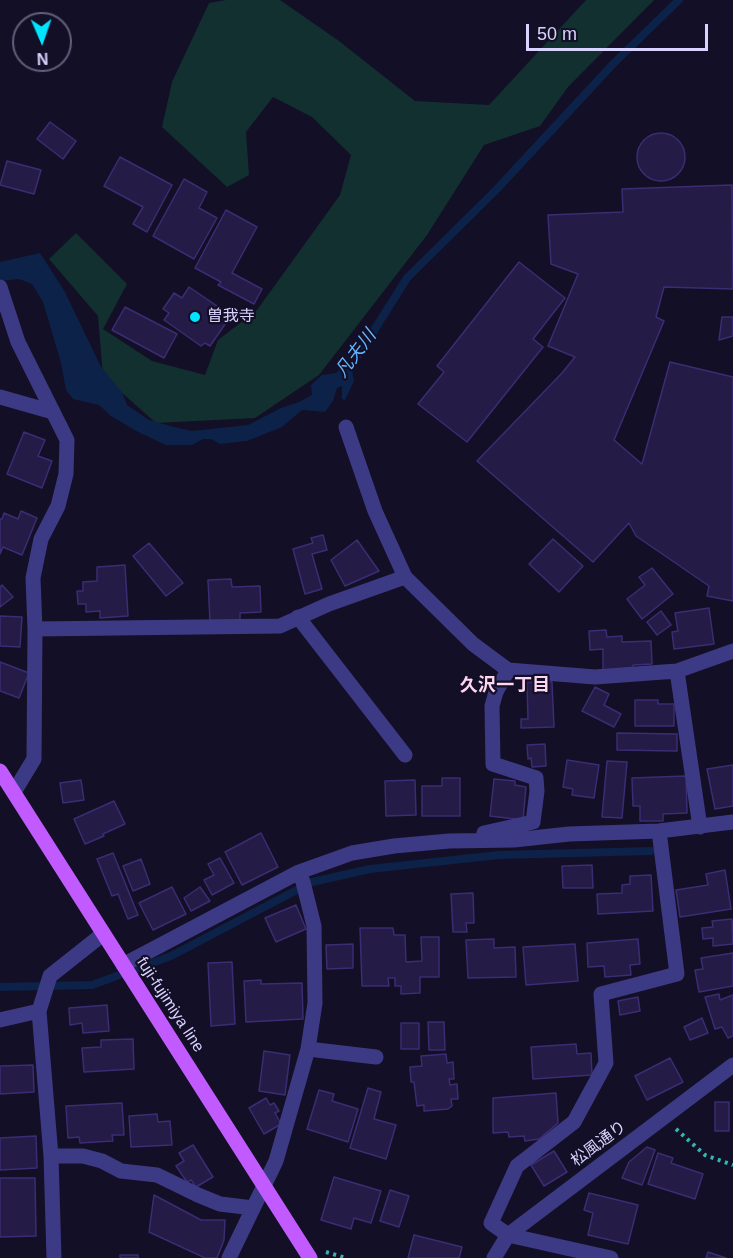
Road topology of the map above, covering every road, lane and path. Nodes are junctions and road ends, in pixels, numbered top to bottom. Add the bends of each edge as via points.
1 (0, 287) edge
2 (0, 397) edge
3 (53, 412) junction
4 (346, 427) dead end
5 (405, 577) junction
6 (298, 617) junction
7 (35, 629) junction
8 (733, 651) edge
9 (508, 670) junction
10 (676, 671) junction
11 (405, 755) dead end
12 (0, 771) edge
13 (14, 792) junction
14 (733, 822) edge
15 (700, 826) junction
16 (659, 831) junction
17 (482, 841) junction
18 (301, 877) junction
19 (103, 934) junction
20 (123, 965) junction
21 (39, 1011) junction
22 (0, 1020) edge
23 (308, 1049) junction
24 (376, 1057) dead end
25 (733, 1065) edge
26 (664, 1118) junction
27 (51, 1156) junction
28 (733, 1165) edge
29 (264, 1184) junction
30 (253, 1208) junction
31 (508, 1235) junction
32 (54, 1258) edge
33 (229, 1258) edge
34 (310, 1258) edge
35 (494, 1258) edge
36 (611, 1258) edge

1 - 3 street via 18,342
2 - 3 street
3 - 7 street via 67,440 66,474 58,506 41,539 33,578
4 - 5 street via 375,511
5 - 6 street
5 - 9 street via 473,644
6 - 7 street via 280,626
6 - 11 street
7 - 13 street via 34,759
8 - 10 street
9 - 10 street via 595,677
9 - 17 street via 492,706 493,764 536,778 533,822 484,833
10 - 15 street
12 - 13 main road, fuji-fujimiya line
13 - 19 main road, fuji-fujimiya line
14 - 15 street
15 - 16 street
16 - 17 street
16 - 31 street via 677,974 601,994 606,1063 574,1122 516,1166 491,1223
17 - 18 street via 394,846 352,853
18 - 20 street
18 - 23 street via 314,926 315,1003
19 - 20 main road, fuji-fujimiya line
19 - 21 street via 51,976
20 - 29 main road, fuji-fujimiya line
21 - 22 street
21 - 27 street
23 - 24 street
23 - 29 street via 276,1161
25 - 26 street, 松風通り
26 - 28 path via 705,1155
26 - 31 street, 松風通り
27 - 30 street via 83,1156 121,1170 157,1175 220,1204
27 - 32 street
29 - 30 street
29 - 34 main road, fuji-fujimiya line
30 - 33 street
31 - 35 street, 松風通り
31 - 36 street

